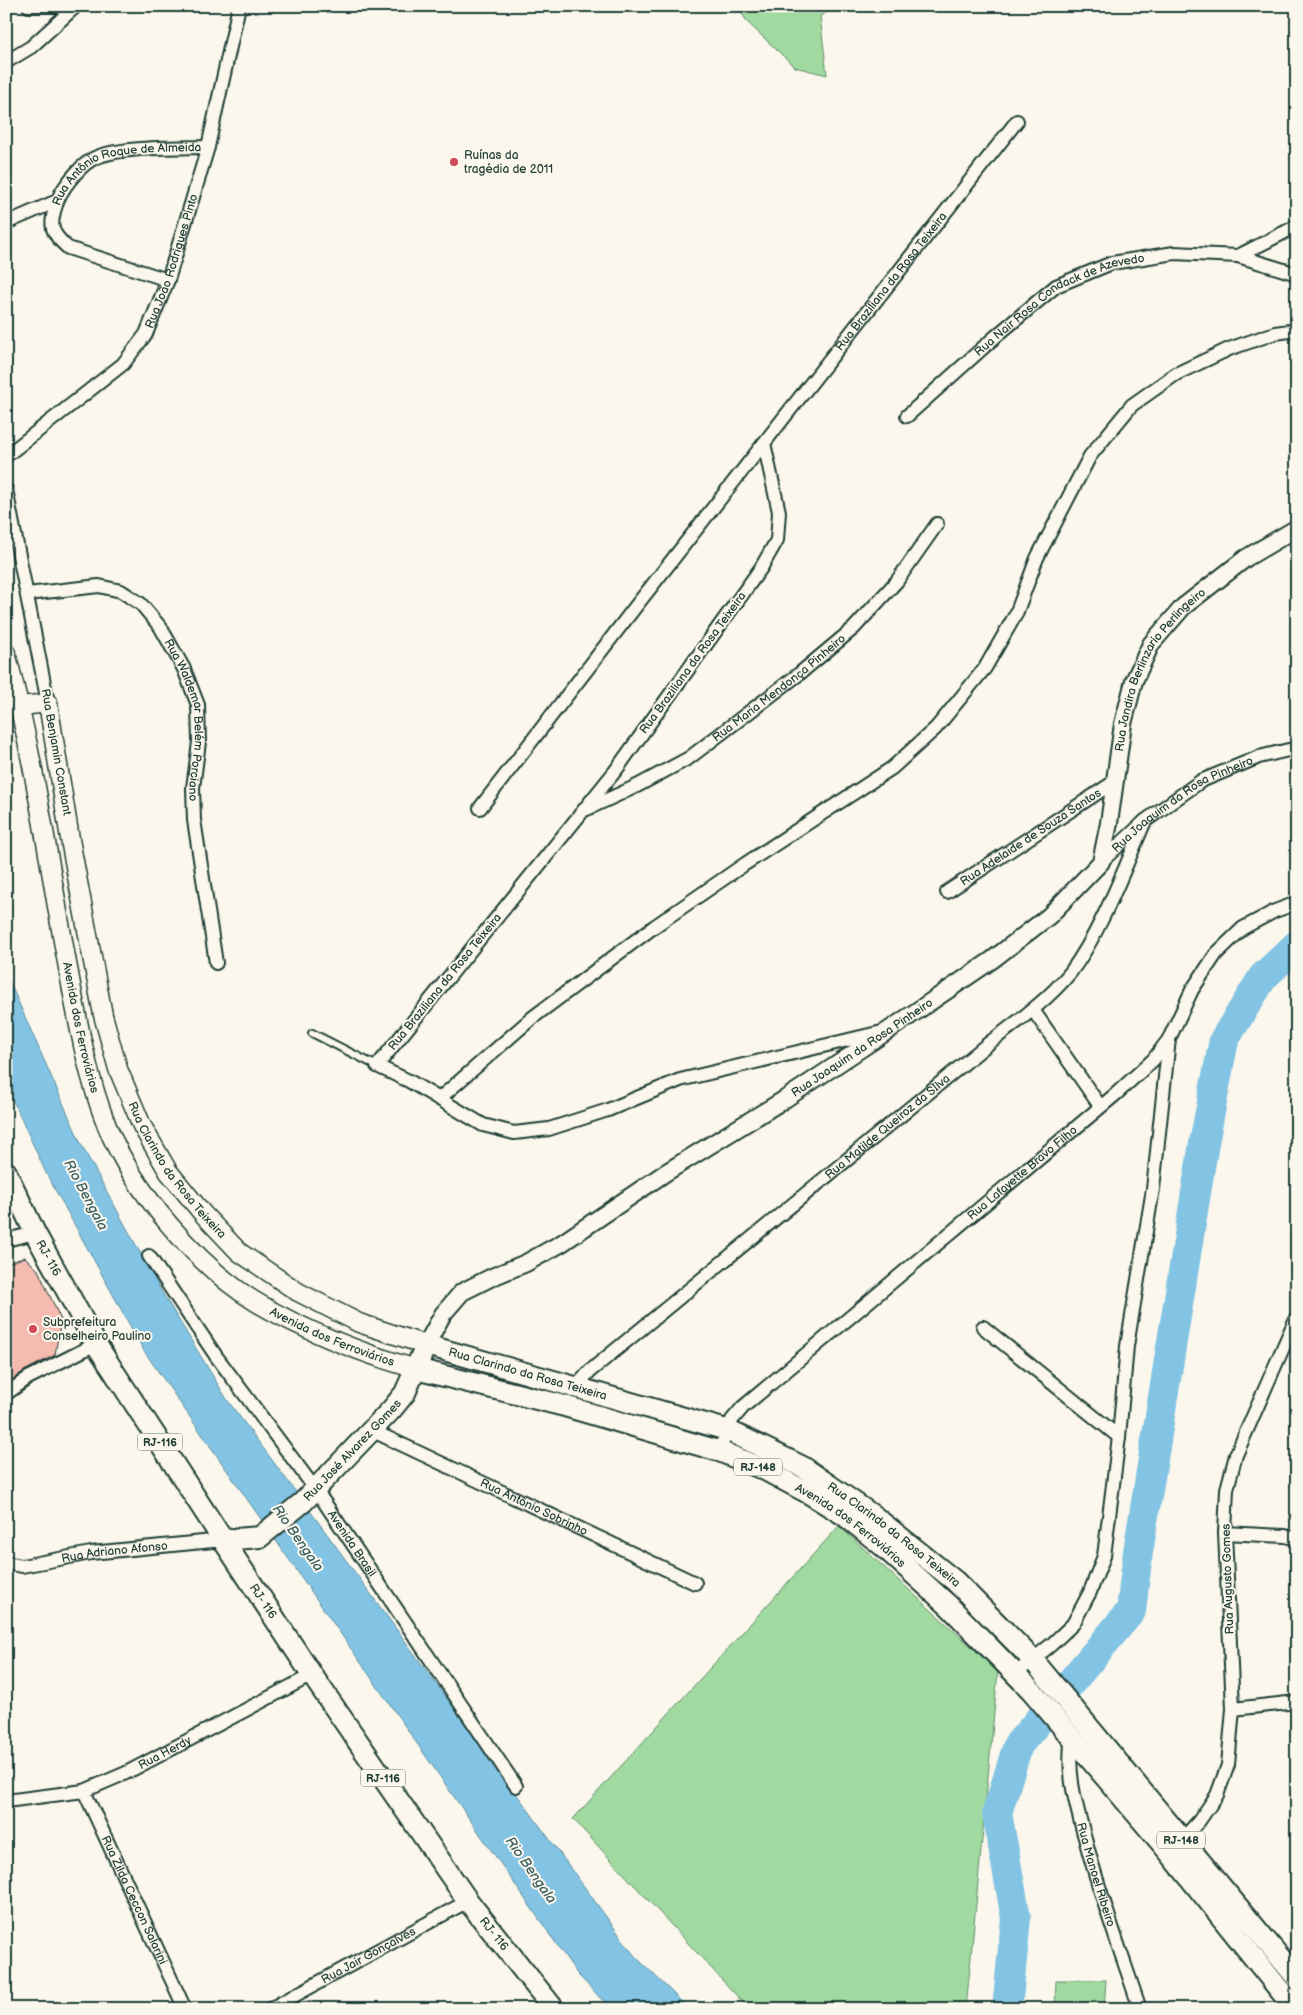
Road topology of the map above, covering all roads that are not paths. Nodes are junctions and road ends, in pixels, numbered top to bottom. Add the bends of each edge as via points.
1 (29, 6) edge
2 (64, 6) edge
3 (76, 6) edge
4 (240, 6) edge
5 (6, 62) edge
6 (1017, 121) dead end
7 (208, 147) junction
8 (57, 201) junction
9 (6, 223) edge
10 (1297, 226) edge
11 (1238, 256) junction
12 (1297, 274) edge
13 (168, 280) junction
14 (1297, 330) edge
15 (907, 416) dead end
16 (764, 443) junction
17 (6, 456) edge
18 (6, 489) edge
19 (937, 524) dead end
20 (1297, 528) edge
21 (27, 594) junction
22 (6, 653) edge
23 (48, 703) junction
24 (21, 706) junction
25 (1297, 748) edge
26 (1114, 782) junction
27 (480, 808) dead end
28 (584, 811) junction
29 (1145, 822) junction
30 (1100, 862) junction
31 (947, 892) dead end
32 (1297, 903) edge
33 (216, 963) dead end
34 (1033, 1010) junction
35 (103, 1015) joint
36 (889, 1030) junction
37 (312, 1033) dead end
38 (1169, 1039) junction
39 (377, 1066) junction
40 (440, 1099) junction
41 (1100, 1106) junction
42 (6, 1172) edge
43 (35, 1233) junction
44 (6, 1240) edge
45 (149, 1256) dead end
46 (1297, 1316) edge
47 (982, 1326) dead end
48 (96, 1344) junction
49 (426, 1346) junction
50 (416, 1369) junction
51 (575, 1386) junction
52 (6, 1394) edge
53 (561, 1406) junction
54 (727, 1430) junction
55 (373, 1431) junction
56 (1119, 1437) junction
57 (719, 1451) junction
58 (310, 1496) junction
59 (1225, 1533) junction
60 (1297, 1539) edge
61 (223, 1540) junction
62 (6, 1563) edge
63 (22, 1566) junction
64 (6, 1576) edge
65 (695, 1583) dead end
66 (1040, 1668) junction
67 (1015, 1674) junction
68 (312, 1676) junction
69 (1297, 1702) edge
70 (1233, 1708) junction
71 (1080, 1716) junction
72 (1072, 1738) junction
73 (516, 1786) dead end
74 (84, 1791) junction
75 (6, 1802) edge
76 (1175, 1846) junction
77 (468, 1901) junction
78 (1297, 1978) edge
79 (185, 2009) edge
80 (270, 2009) edge
81 (554, 2009) edge
82 (1140, 2009) edge
83 (1295, 2009) edge

1 - 2 street
3 - 5 street via 31,46
4 - 7 street, Rua João Rodrigues Pinto
6 - 16 street, Rua Braziliana da Rosa Teixeira
7 - 8 street, Rua Antônio Roque de Almeida via 114,152 91,160 69,180
7 - 13 street, Rua João Rodrigues Pinto
8 - 9 street
8 - 13 street, Rua Antônio Roque de Almeida via 51,219 52,231 68,248
10 - 11 street
11 - 12 street
11 - 15 street, Rua Nair Rosa Condack de Azevedo via 1174,254 1112,262 1056,286
13 - 17 street, Rua João Rodrigues Pinto via 146,334 123,364
14 - 40 street via 1275,333 1176,374 1132,405 1090,456 1037,558 1016,614 985,668 929,735 892,768 738,869 616,955 532,1018
16 - 27 street, Rua Braziliana da Rosa Teixeira
16 - 28 street, Rua Braziliana da Rosa Teixeira via 779,512 777,540 761,568
18 - 21 street, Rua Benjamin Constant
19 - 28 street, Rua Maria Mendonça Pinheiro via 897,581 854,628 799,674 690,758
20 - 26 street, Rua Jandira Berlinzario Perlingeiro via 1246,558 1183,607 1151,644 1134,681
21 - 23 street, Rua Benjamin Constant
21 - 33 street, Rua Waldemar Belém Porciano via 99,586 121,591 141,604 156,622 184,669 198,705 194,820
22 - 24 main road, Avenida dos Ferroviários / RJ-148
23 - 24 main road
23 - 35 main road, Rua Benjamin Constant
24 - 50 main road, Avenida dos Ferroviários / RJ-148 via 75,1008 93,1084 108,1128 133,1175 161,1215 187,1244 254,1301 339,1342
25 - 29 street, Rua Joaquim da Rosa Pinheiro via 1259,757 1201,782
26 - 30 street, Rua Jandira Berlinzario Perlingeiro
26 - 31 street, Rua Adelaide de Souza Santos
28 - 39 street, Rua Braziliana da Rosa Teixeira
29 - 30 street, Rua Joaquim da Rosa Pinheiro
29 - 34 street, Rua Matilde Queiroz da SIlva via 1094,936 1070,973
30 - 36 street, Rua Joaquim da Rosa Pinheiro via 1049,916 992,960
32 - 38 street, Rua Lafayette Bravo Filho via 1243,928 1216,954 1192,990
34 - 41 street
34 - 51 street, Rua Matilde Queiroz da SIlva
35 - 49 main road, Rua Clarindo da Rosa Teixeira / RJ-148 via 118,1069 142,1126 168,1171 239,1252 298,1292 359,1323
36 - 40 street via 680,1080 608,1110 550,1129 514,1133 491,1127
36 - 49 street, Rua Joaquim da Rosa Pinheiro via 562,1243 526,1264 462,1292 443,1314
37 - 39 lane
38 - 41 street, Rua Lafayette Bravo Filho via 1153,1060
38 - 56 street via 1154,1189 1127,1346
39 - 40 street
41 - 54 street, Rua Lafayette Bravo Filho via 743,1407
42 - 43 main road, RJ- 116 / RJ-116
43 - 44 street
43 - 48 main road, RJ- 116 / RJ-116
45 - 58 street, Avenida Brasil
46 - 59 street, Rua Augusto Gomes via 1236,1455 1227,1489
47 - 56 street
48 - 52 street via 28,1378
48 - 61 main road, RJ- 116 / RJ-116
49 - 50 main road, Rua José Alvarez Gomes
49 - 51 main road, Rua Clarindo da Rosa Teixeira / RJ-148
50 - 53 main road, Avenida dos Ferroviários / RJ-148
50 - 55 main road, Rua José Alvarez Gomes via 405,1394
51 - 53 street, Rua Matilde Queiroz da SIlva
51 - 54 main road, Rua Clarindo da Rosa Teixeira / RJ-148
53 - 57 main road, Avenida dos Ferroviários / RJ-148
54 - 57 street, Rua Lafayette Bravo Filho
54 - 66 main road, Rua Clarindo da Rosa Teixeira / RJ-148 via 803,1467 875,1517 955,1581
55 - 58 main road, Rua José Alvarez Gomes
55 - 65 street, Rua Antônio Sobrinho
56 - 66 street via 1104,1556 1073,1624
57 - 67 main road, Avenida dos Ferroviários / RJ-148 via 763,1469 844,1515 949,1606
58 - 61 main road, Rua José Alvarez Gomes via 260,1537
58 - 73 street, Avenida Brasil
59 - 60 street
59 - 70 street, Rua Augusto Gomes
61 - 63 street, Rua Adriano Afonso via 91,1554
61 - 68 main road, RJ- 116 / RJ-116
62 - 63 street, Rua Adriano Afonso
63 - 64 street
66 - 67 street
66 - 71 main road, Rua Clarindo da Rosa Teixeira / RJ-148
67 - 72 main road, Avenida dos Ferroviários / RJ-148
68 - 74 street, Rua Herdy via 126,1773
68 - 77 main road, RJ- 116 / RJ-116
69 - 70 street
70 - 76 street, Rua Augusto Gomes via 1228,1764 1217,1795
71 - 72 street, Rua Manoel Ribeiro
71 - 76 main road, RJ-148
72 - 76 main road, Avenida dos Ferroviários
72 - 82 street, Rua Manoel Ribeiro via 1073,1794 1092,1866
74 - 75 street, Rua Herdy
74 - 79 street, Rua Zilda Ceccon Salarini
76 - 78 main road, RJ-148
76 - 83 main road
77 - 80 street, Rua Jair Gonçalves
77 - 81 main road, RJ- 116 / RJ-116

